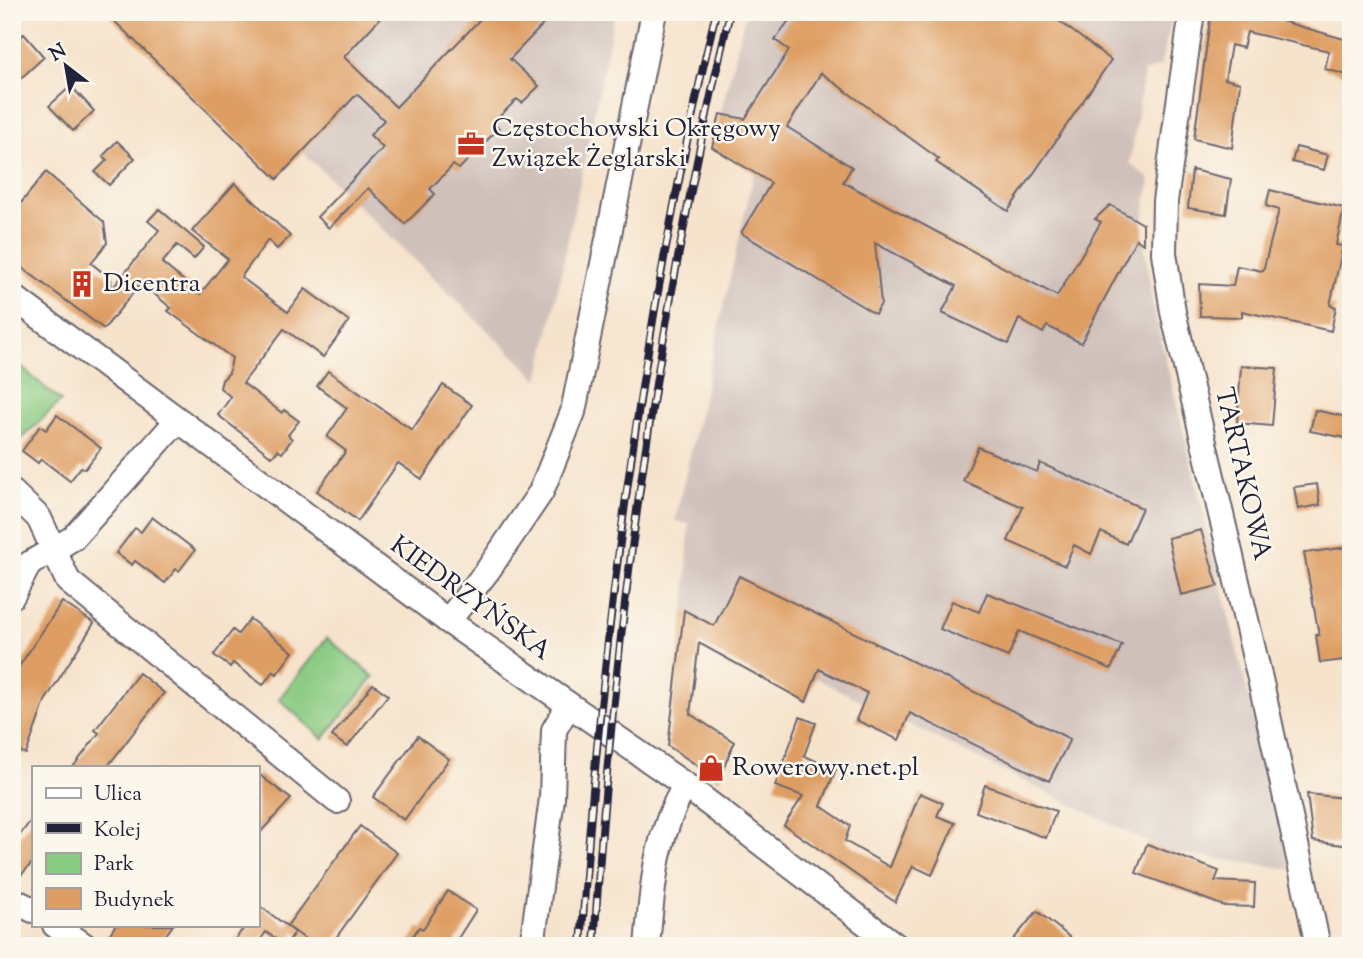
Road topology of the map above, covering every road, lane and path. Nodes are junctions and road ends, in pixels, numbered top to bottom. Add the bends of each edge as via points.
1 (654, 12) edge
2 (1192, 12) edge
3 (12, 296) edge
4 (177, 421) junction
5 (12, 492) edge
6 (53, 550) junction
7 (12, 596) edge
8 (448, 621) junction
9 (568, 705) junction
10 (685, 785) junction
11 (337, 801) dead end
12 (12, 900) edge
13 (32, 910) edge
14 (56, 926) edge
15 (85, 946) edge
16 (532, 946) edge
17 (647, 946) edge
18 (896, 946) edge
19 (1318, 946) edge

1 - 8 street via 573,412 541,492
2 - 19 street, TARTAKOWA via 1165,201 1164,253 1173,312
3 - 4 street, KIEDRZYŃSKA
4 - 6 street via 73,538
4 - 8 street, KIEDRZYŃSKA
5 - 6 street via 39,518
6 - 7 street via 29,564
6 - 11 street via 68,581
8 - 9 street, KIEDRZYŃSKA
9 - 10 street, KIEDRZYŃSKA
9 - 16 street via 554,730 552,798
10 - 17 street via 669,814 656,855
10 - 18 street, KIEDRZYŃSKA
12 - 13 street
14 - 15 street

